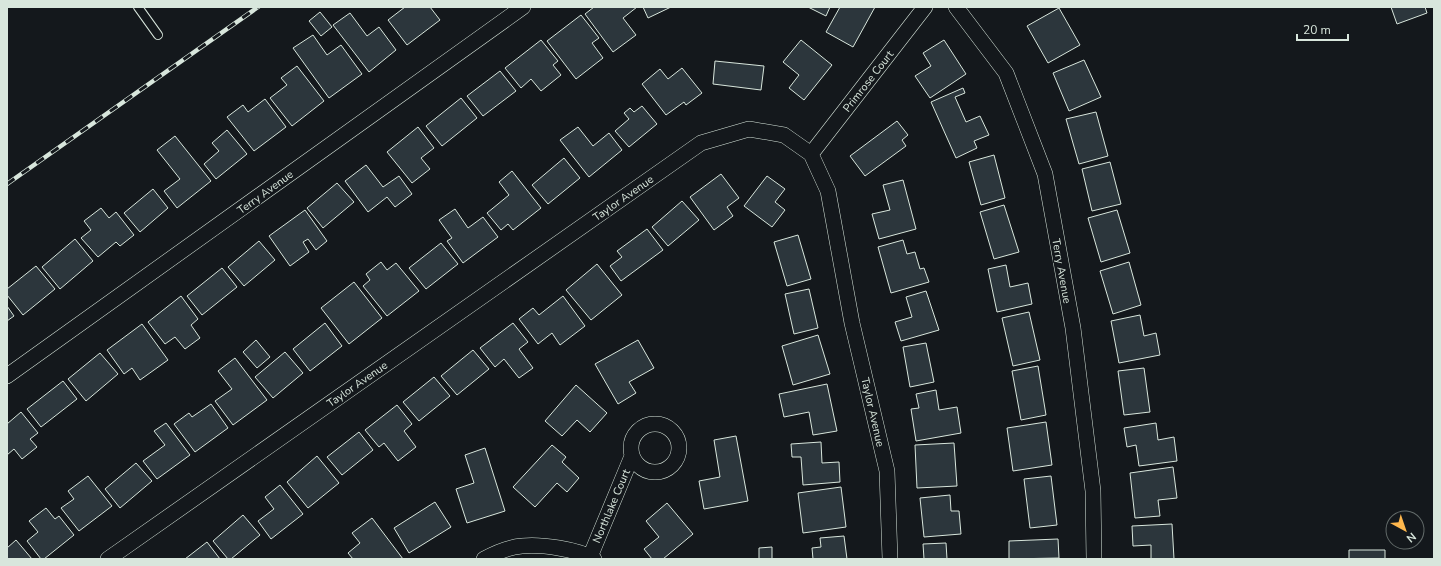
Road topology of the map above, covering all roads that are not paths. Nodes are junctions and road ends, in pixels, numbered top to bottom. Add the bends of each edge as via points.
1 (138, 7) edge
2 (523, 7) edge
3 (925, 7) edge
4 (956, 7) edge
5 (158, 35) dead end
6 (811, 154) junction
7 (7, 376) edge
8 (632, 456) dead end
9 (592, 558) edge
10 (108, 559) edge
11 (484, 559) edge
12 (890, 559) edge
13 (1094, 559) edge

1 - 5 lane
2 - 7 street, Terry Avenue
3 - 6 street, Primrose Court
4 - 13 street, Terry Avenue via 1006,73 1044,174 1073,328 1093,491
6 - 10 street, Taylor Avenue via 784,135 749,129 702,143
6 - 12 street, Taylor Avenue via 828,192 852,323 887,471
8 - 9 street, Northlake Court
9 - 11 street via 562,548 522,546

